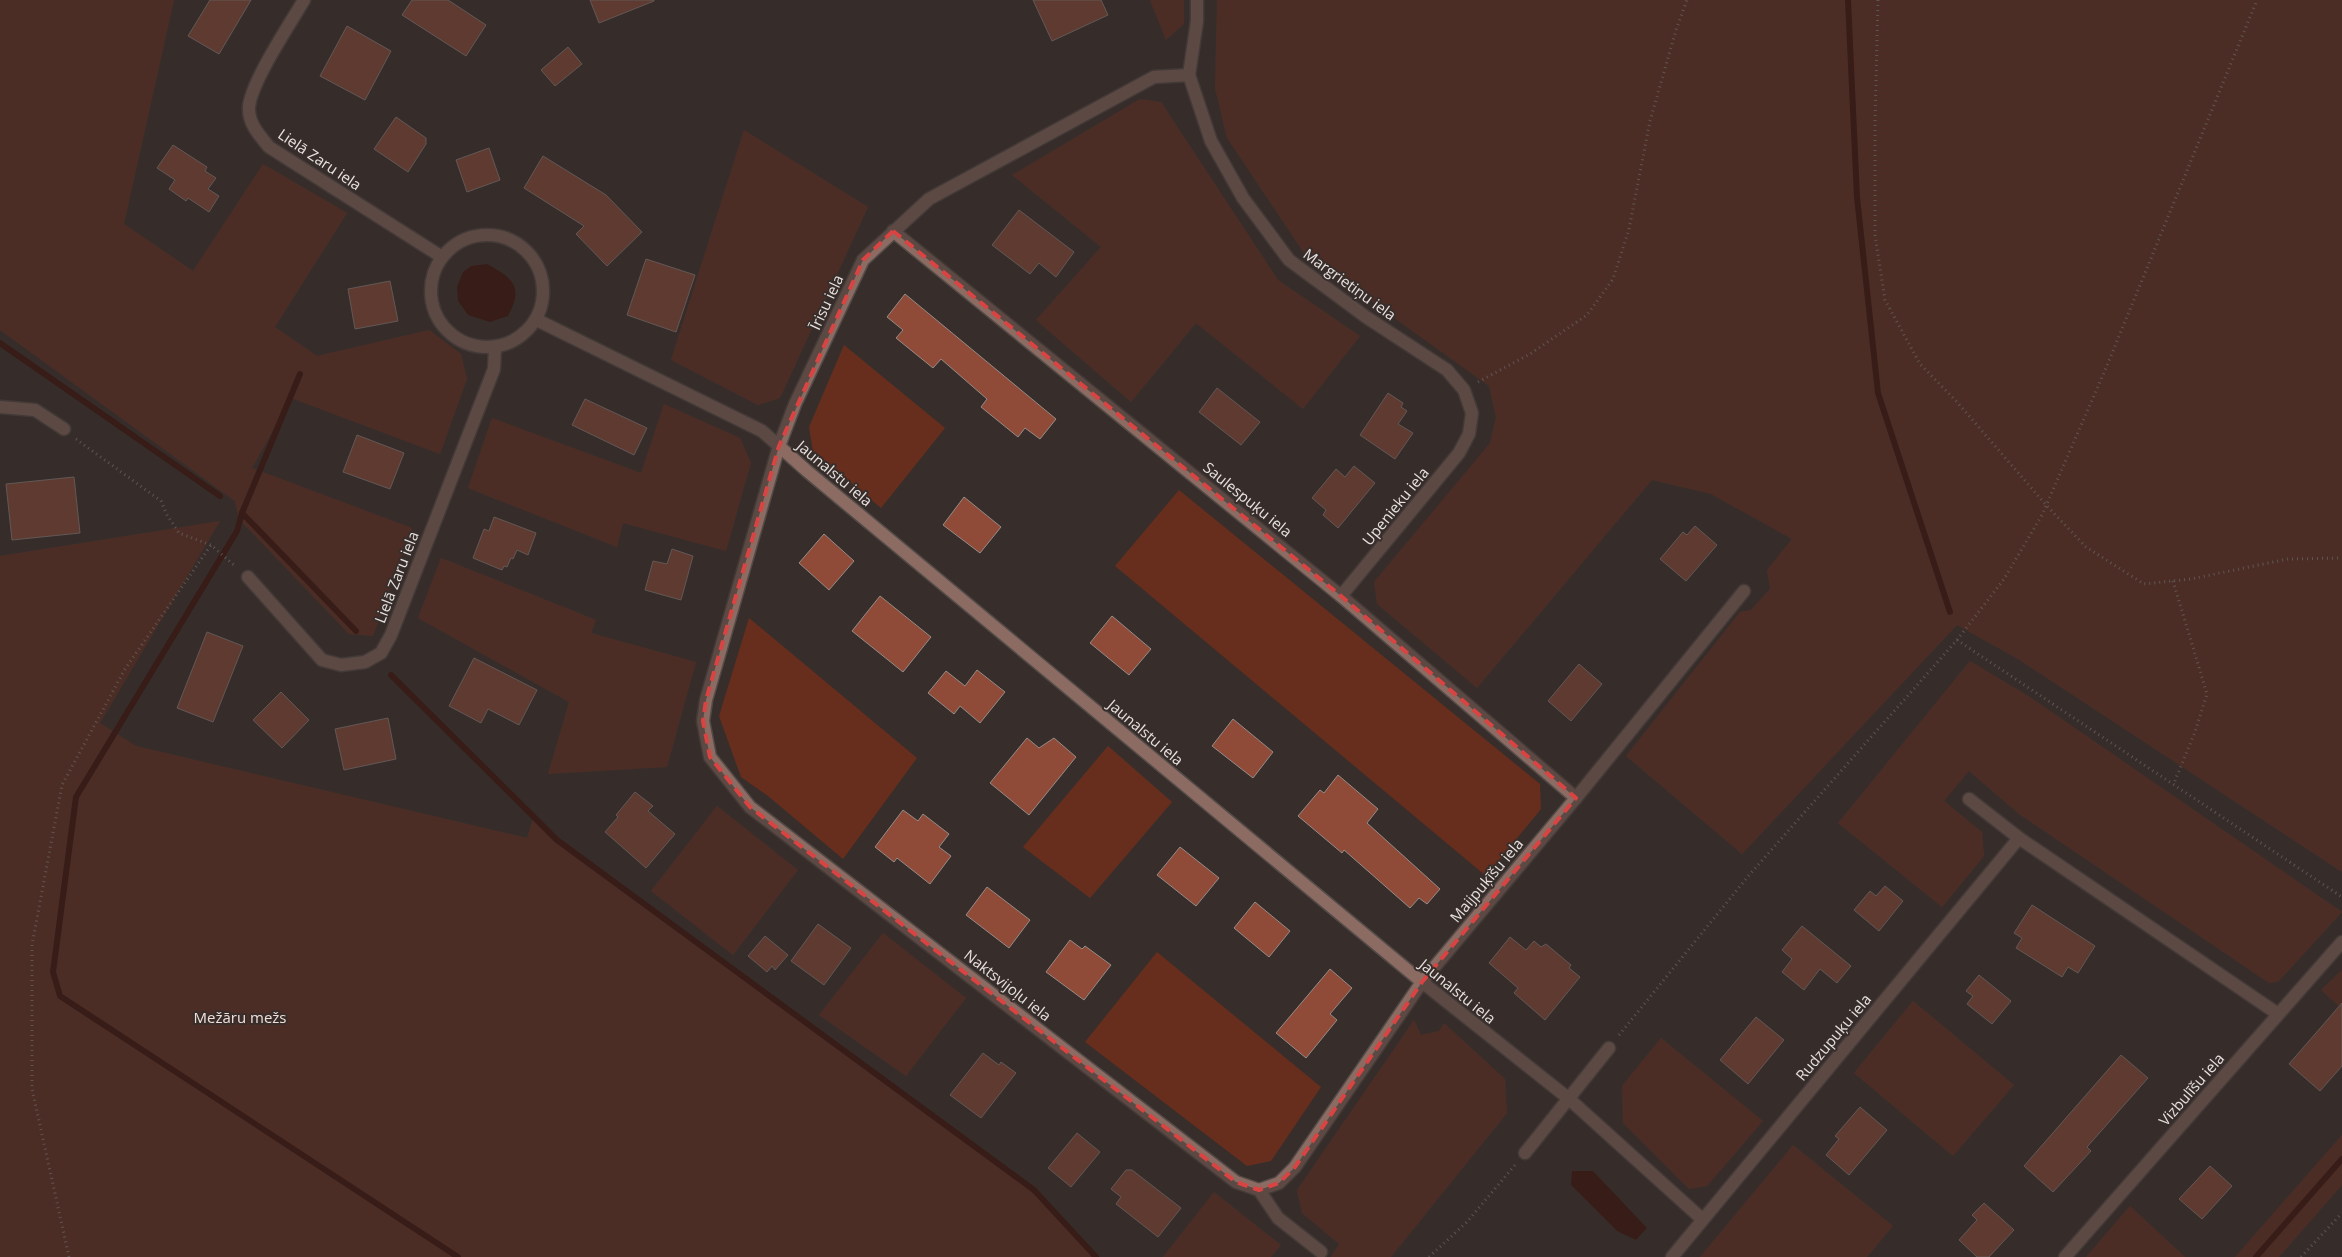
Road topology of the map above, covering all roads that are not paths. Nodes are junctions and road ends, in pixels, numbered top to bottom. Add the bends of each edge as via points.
1 (304, 0) edge
2 (1197, 0) edge
3 (1189, 75) junction
4 (893, 231) junction
5 (442, 257) junction
6 (537, 320) junction
7 (495, 348) junction
8 (0, 407) edge
9 (64, 429) road end
10 (1469, 434) joint
11 (780, 446) junction
12 (248, 577) road end
13 (1744, 590) dead end
14 (1341, 596) junction
15 (703, 721) joint
16 (1576, 798) junction
17 (1969, 799) dead end
18 (2019, 838) junction
19 (2342, 942) edge
20 (1422, 982) junction
21 (2278, 1014) junction
22 (1609, 1048) road end
23 (1568, 1098) junction
24 (1525, 1153) road end
25 (1259, 1190) junction
26 (1702, 1219) junction
27 (1320, 1252) dead end
28 (1672, 1257) edge
29 (2065, 1257) edge

1 - 5 street, Lielā Zaru iela via 255,86 249,107 253,128 269,147
2 - 3 street, Margrietiņu iela
3 - 4 street, Īrisu iela via 1154,77 928,199
3 - 10 street, Margrietiņu iela via 1211,141 1244,198 1289,260 1366,317 1447,370 1464,390 1472,413
4 - 11 street, Īrisu iela via 863,260 795,404
4 - 14 street, Saulespuķu iela
5 - 6 street via 464,239 491,234 518,243 538,264 544,292
5 - 7 street via 431,282 433,308 447,331 469,345
6 - 7 street via 519,338
6 - 11 street, Jaunalstu iela via 762,431
7 - 12 street, Lielā Zaru iela via 494,369 391,635 381,653 358,664 341,665 322,660
8 - 9 street via 35,410
10 - 14 street, Upenieku iela via 1459,453
11 - 15 street, Īrisu iela via 706,700
11 - 20 street, Jaunalstu iela
13 - 16 street, Maijpuķīšu iela
14 - 16 street, Saulespuķu iela
15 - 25 street, Naktsvijoļu iela via 710,757 750,807 1236,1182
16 - 20 street, Maijpuķīšu iela
17 - 18 street
18 - 21 street
18 - 26 street, Rudzupuķu iela
19 - 21 street, Vizbulīšu iela
20 - 23 street, Jaunalstu iela
20 - 25 street, Maijpuķīšu iela via 1295,1167 1279,1183
21 - 29 street, Vizbulīšu iela
22 - 23 street
23 - 24 street
23 - 26 street, Jaunalstu iela
25 - 27 street via 1278,1218
26 - 28 street, Rudzupuķu iela

